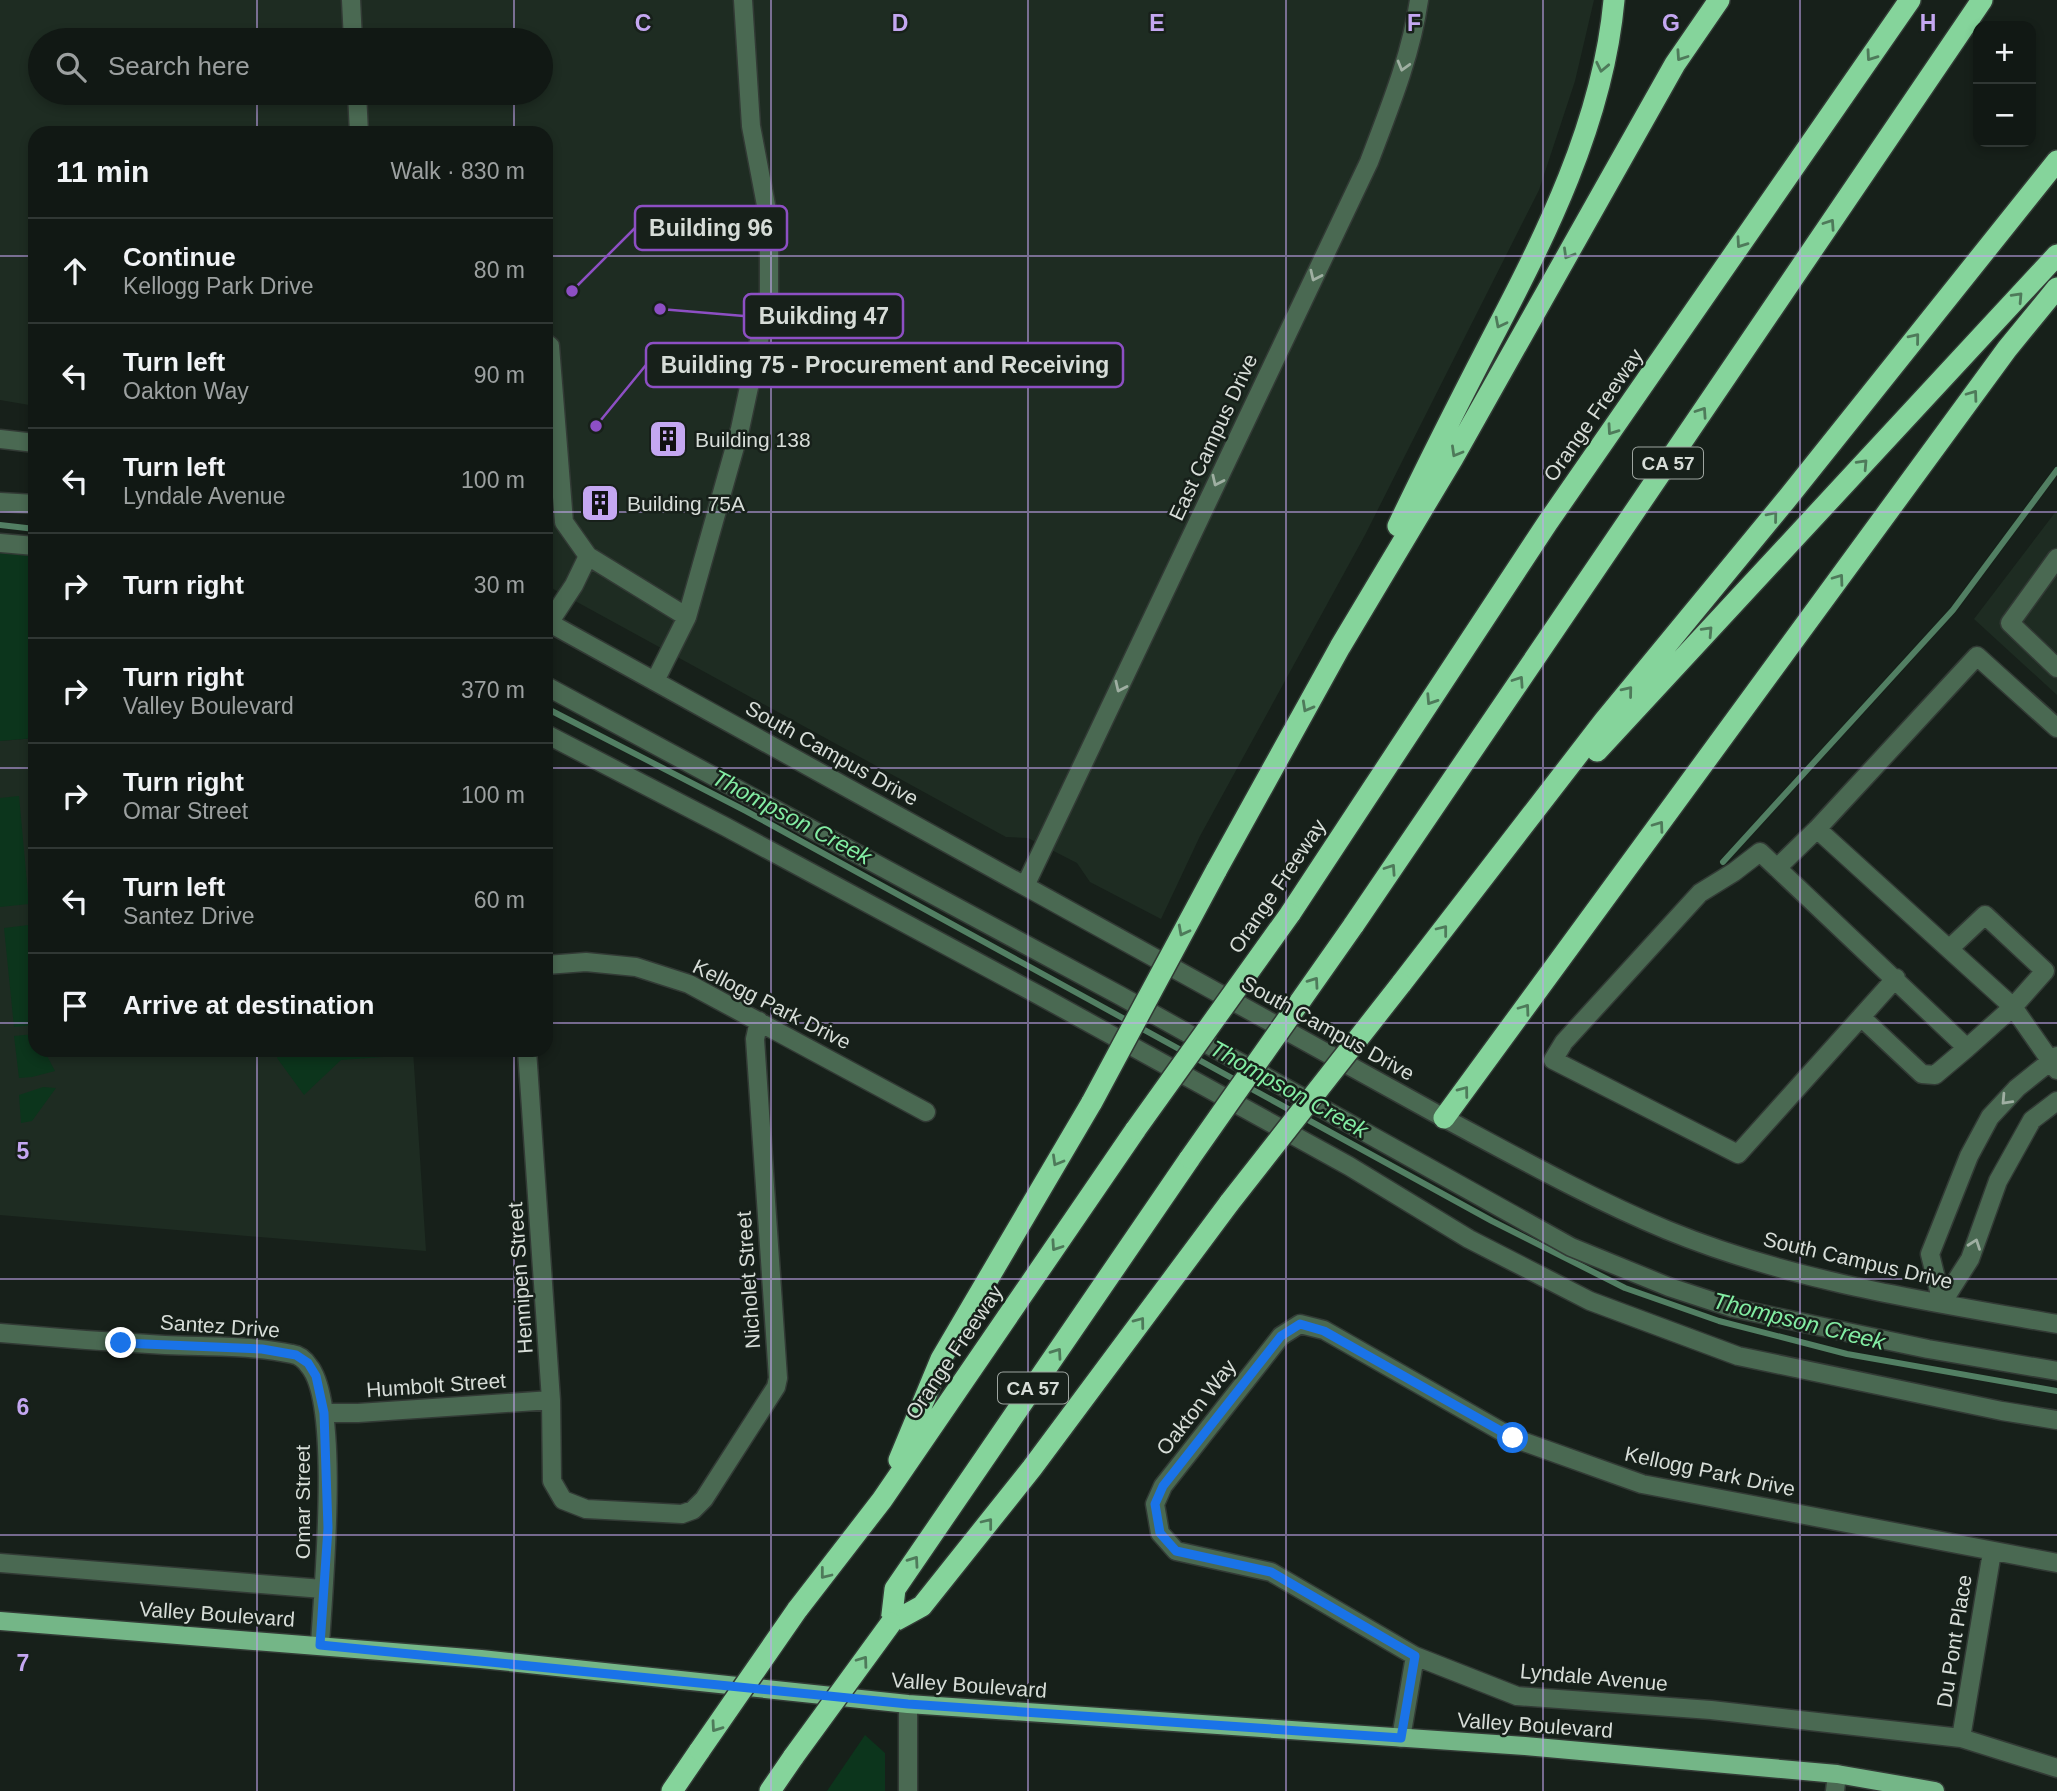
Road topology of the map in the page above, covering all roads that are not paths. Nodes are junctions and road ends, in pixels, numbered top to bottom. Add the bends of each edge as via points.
1 (351, 0) edge
2 (743, 0) edge
3 (1419, 0) edge
4 (1615, 0) edge
5 (1719, 0) edge
6 (1910, 0) edge
7 (1982, 0) edge
8 (353, 28) edge
9 (358, 105) edge
10 (359, 126) edge
11 (2057, 161) edge
12 (2057, 255) edge
13 (2057, 288) edge
14 (553, 384) edge
15 (0, 439) edge
16 (28, 442) edge
17 (0, 502) edge
18 (28, 504) edge
19 (553, 519) edge
20 (564, 522) junction
21 (0, 543) edge
22 (28, 545) edge
23 (588, 556) junction
24 (2057, 558) edge
25 (553, 615) edge
26 (687, 617) junction
27 (553, 625) edge
28 (1340, 648) junction
29 (2057, 668) edge
30 (655, 681) junction
31 (553, 690) edge
32 (2057, 728) edge
33 (553, 738) edge
34 (1817, 828) junction
35 (1496, 862) junction
36 (1777, 868) junction
37 (1025, 886) junction
38 (1949, 949) junction
39 (553, 964) edge
40 (1896, 978) junction
41 (2013, 1007) junction
42 (1861, 1017) junction
43 (759, 1021) junction
44 (1967, 1048) junction
45 (527, 1057) edge
46 (2055, 1062) edge
47 (2057, 1101) edge
48 (926, 1112) dead end
49 (1444, 1118) junction
50 (1942, 1303) junction
51 (1300, 1324) joint
52 (2057, 1324) edge
53 (0, 1333) edge
54 (308, 1363) joint
55 (2057, 1371) edge
56 (551, 1400) junction
57 (324, 1413) junction
58 (2057, 1420) edge
59 (563, 1500) joint
60 (882, 1500) junction
61 (1160, 1533) joint
62 (1992, 1552) junction
63 (0, 1563) edge
64 (2057, 1563) edge
65 (323, 1589) junction
66 (0, 1621) edge
67 (891, 1623) junction
68 (320, 1645) junction
69 (1415, 1656) junction
70 (908, 1704) junction
71 (1401, 1738) junction
72 (1961, 1738) junction
73 (2057, 1768) edge
74 (1836, 1782) edge
75 (672, 1791) edge
76 (770, 1791) edge
77 (908, 1791) edge
78 (1935, 1791) edge

1 - 8 street
2 - 26 street via 751,126 769,221 769,294 740,429
3 -> 37 street, East Campus Drive via 1394,96 1369,162
4 -> 28 highway via 1601,74 1561,200
5 -> 28 highway via 1675,64
6 -> 60 highway, Orange Freeway / CA 57, bridge via 1548,522 1290,914 1136,1129
67 -> 7 highway, CA 57, bridge via 895,1589 1353,926
9 - 10 street
35 -> 11 highway via 1604,721
35 -> 12 highway
49 -> 13 highway via 2007,349
14 - 20 street
15 - 16 street
17 - 18 street
19 - 20 street
20 - 23 street
21 - 22 street
23 - 25 street
23 - 26 street
24 - 29 street via 2010,623
26 - 30 street
27 - 30 street, South Campus Drive
28 -> 60 highway, bridge via 1092,1102 941,1359
30 - 37 street, South Campus Drive
31 - 55 street via 1107,988 1571,1247 1733,1308
32 - 34 street via 1977,656
33 - 58 street via 1046,999 1469,1238 1590,1301 1738,1356
34 - 36 street
34 - 38 street
67 -> 35 highway, bridge via 922,1606 1032,1468 1230,1202
36 - 40 street
36 - 42 street via 1760,852 1700,893 1564,1042 1553,1060 1738,1154
37 - 49 street, South Campus Drive
38 - 41 street
38 - 41 street via 1985,915 2045,971
39 - 43 street, Kellogg Park Drive via 636,967 689,984
40 - 42 street
40 - 44 street
41 - 44 street
41 - 46 street
42 - 44 street via 1922,1074 1936,1075
43 - 48 street, Kellogg Park Drive
43 - 59 street, Nicholet Street via 755,1039 776,1387 693,1510 682,1514 586,1509
45 - 56 street, Hennipen Street
46 -> 50 street via 2017,1088 1990,1117 1969,1157 1930,1254
50 -> 47 street via 1970,1259 1998,1181 2032,1120
49 - 50 street, South Campus Drive via 1667,1230 1799,1274
50 - 52 street, South Campus Drive
51 - 61 street, Oakton Way via 1281,1336 1163,1486 1155,1504
51 - 62 street, Kellogg Park Drive via 1324,1331 1513,1438 1642,1484
53 - 54 street, Santez Drive via 262,1349 296,1355
54 - 57 street, Omar Street via 316,1376
56 - 57 street, Humbolt Street
56 - 59 street, Hennipen Street via 552,1481
57 - 65 street, Omar Street via 328,1528
60 -> 75 highway, Orange Freeway / CA 57, bridge via 797,1610
61 - 69 street, Lyndale Avenue via 1176,1551 1271,1572
62 - 64 street, Kellogg Park Drive
62 - 72 street, Du Pont Place
63 - 65 street, Valley Boulevard
65 - 68 street, Omar Street
66 - 68 main road, Valley Boulevard
76 -> 67 highway, CA 57, bridge
68 - 70 main road, Valley Boulevard
69 - 71 street
69 - 72 street, Lyndale Avenue via 1517,1696 1711,1710
70 - 71 main road, Valley Boulevard
70 - 77 street
71 - 74 main road, Valley Boulevard via 1525,1746
72 - 73 street, Lyndale Avenue
74 - 78 main road, Valley Boulevard

